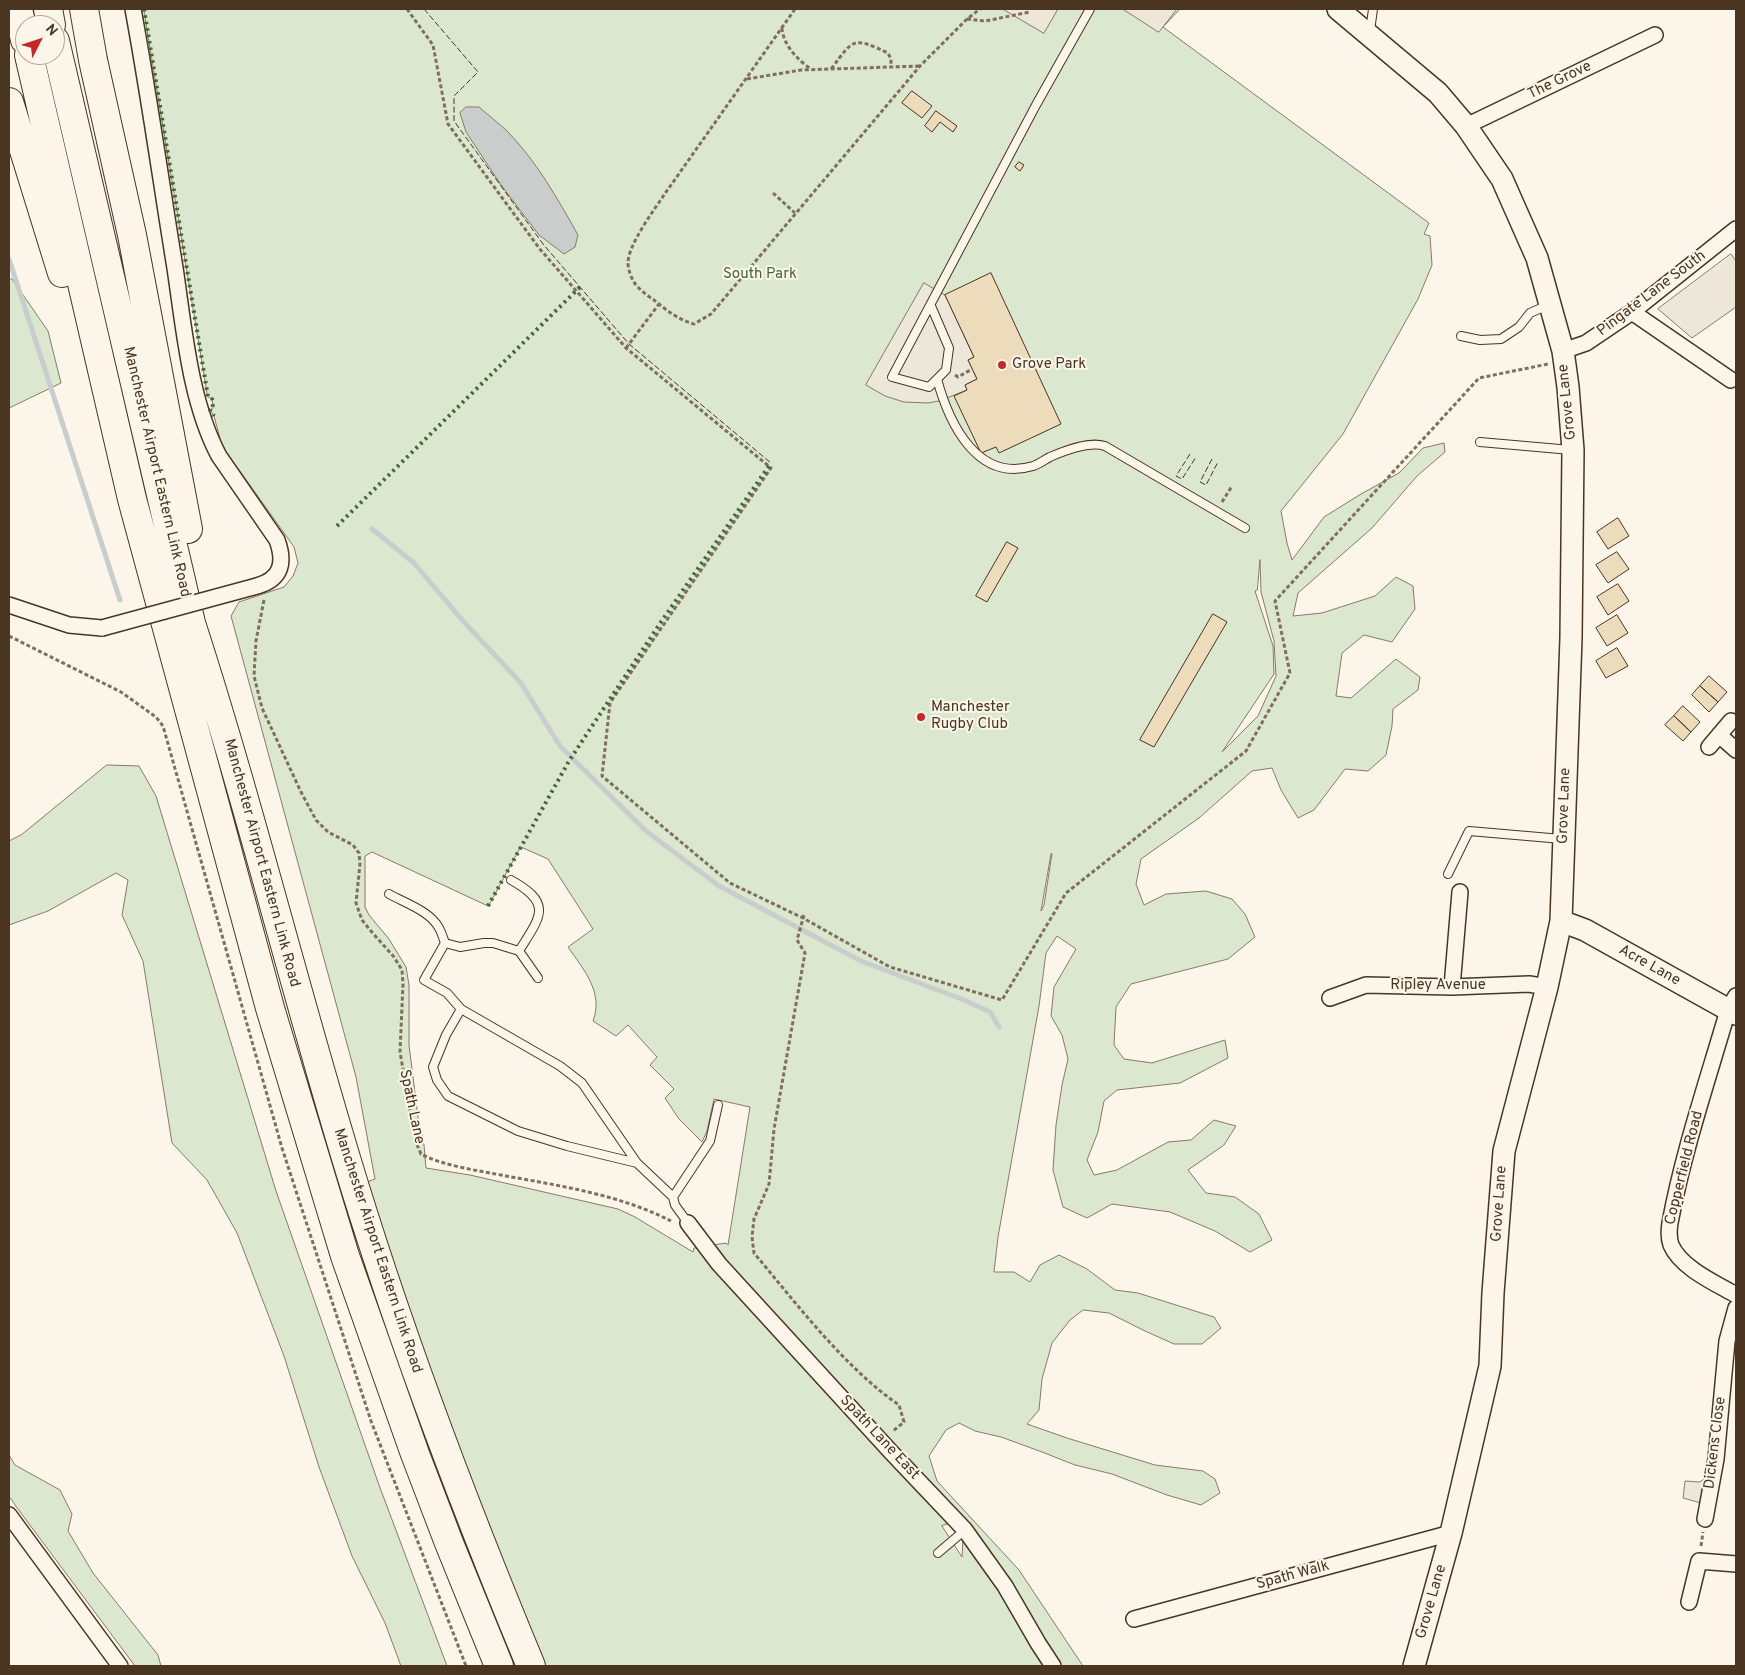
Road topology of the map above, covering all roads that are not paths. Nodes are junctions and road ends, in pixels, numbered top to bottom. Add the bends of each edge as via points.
1 (84, 9) edge
2 (133, 9) edge
3 (1090, 9) edge
4 (1338, 9) edge
5 (1373, 9) edge
6 (1369, 35) junction
7 (1655, 35) dead end
8 (30, 65) edge
9 (61, 65) edge
10 (9, 102) edge
11 (1466, 126) junction
12 (1736, 229) edge
13 (1550, 304) junction
14 (930, 306) junction
15 (1632, 312) junction
16 (1461, 336) dead end
17 (1563, 356) junction
18 (937, 379) junction
19 (1731, 380) dead end
20 (1480, 442) dead end
21 (1573, 450) junction
22 (132, 499) junction
23 (1245, 528) dead end
24 (9, 605) edge
25 (219, 708) junction
26 (1730, 721) dead end
27 (1719, 735) junction
28 (1709, 747) dead end
29 (1736, 750) edge
30 (1564, 839) junction
31 (1448, 874) dead end
32 (511, 880) dead end
33 (1460, 892) dead end
34 (389, 894) dead end
35 (1561, 921) junction
36 (445, 943) junction
37 (519, 950) junction
38 (538, 978) dead end
39 (1452, 987) junction
40 (1547, 987) junction
41 (1330, 998) dead end
42 (1734, 1007) edge
43 (460, 1009) junction
44 (718, 1105) dead end
45 (638, 1163) junction
46 (673, 1197) junction
47 (688, 1223) joint
48 (1736, 1295) edge
49 (1736, 1308) edge
50 (9, 1515) edge
51 (1705, 1520) road end
52 (965, 1530) junction
53 (1451, 1532) junction
54 (938, 1553) dead end
55 (1736, 1564) edge
56 (1688, 1602) dead end
57 (1134, 1619) dead end
58 (120, 1666) edge
59 (500, 1666) edge
60 (531, 1666) edge
61 (1053, 1666) edge
62 (1414, 1666) edge

1 - 25 highway via 134,245 206,622
2 - 24 street, bridge via 197,401 212,443 277,540 282,553 281,565 277,574 260,585 102,628 69,625
3 - 14 lane
4 - 6 main road, Grove Lane
5 - 6 lane
6 - 11 main road, Grove Lane via 1438,93
7 - 11 street, The Grove
8 - 22 highway, Manchester Airport Eastern Link Road
9 - 25 highway, Manchester Airport Eastern Link Road via 191,623
10 - 22 highway
11 - 13 main road, Grove Lane via 1502,179 1537,258
12 - 15 street, Pingate Lane South
13 - 16 lane via 1530,313 1518,327 1501,338 1480,340
13 - 17 main road, Grove Lane
14 - 18 lane via 949,348 946,370
14 - 18 lane via 892,377 929,387
15 - 17 street, Pingate Lane South
15 - 19 street
17 - 21 main road, Grove Lane
18 - 23 lane via 957,430 974,453 992,465 1012,469 1033,466 1050,457 1096,443
20 - 21 lane
21 - 30 main road, Grove Lane
22 - 59 highway, Manchester Airport Eastern Link Road via 270,1008 345,1256 418,1463
25 - 60 highway, Manchester Airport Eastern Link Road via 300,1004 374,1250 458,1482
26 - 27 street
27 - 28 street
27 - 29 street
30 - 31 lane via 1469,831
30 - 35 main road, Grove Lane
32 - 37 lane via 531,894 540,913
33 - 39 street
34 - 36 lane via 433,920
35 - 40 main road, Grove Lane
35 - 42 main road, Acre Lane via 1585,930
36 - 37 lane via 460,948 492,943
36 - 43 lane via 424,980 447,993
37 - 38 lane
39 - 40 street, Ripley Avenue via 1530,984
39 - 41 street, Ripley Avenue via 1366,986
40 - 53 main road, Grove Lane via 1504,1151 1490,1366
42 - 48 street, Copperfield Road via 1688,1150 1670,1225 1670,1243 1687,1266
43 - 45 lane via 560,1066 582,1083
43 - 45 lane via 433,1067 448,1096 518,1131
44 - 46 lane via 710,1141
45 - 46 lane
46 - 47 lane
47 - 52 street, Spath Lane East via 720,1264
49 - 51 street, Dickens Close via 1727,1341 1716,1458
50 - 58 street
52 - 54 lane
52 - 61 street, Spath Lane East via 1006,1586
53 - 57 street, Spath Walk
53 - 62 main road, Grove Lane
55 - 56 street via 1699,1561

